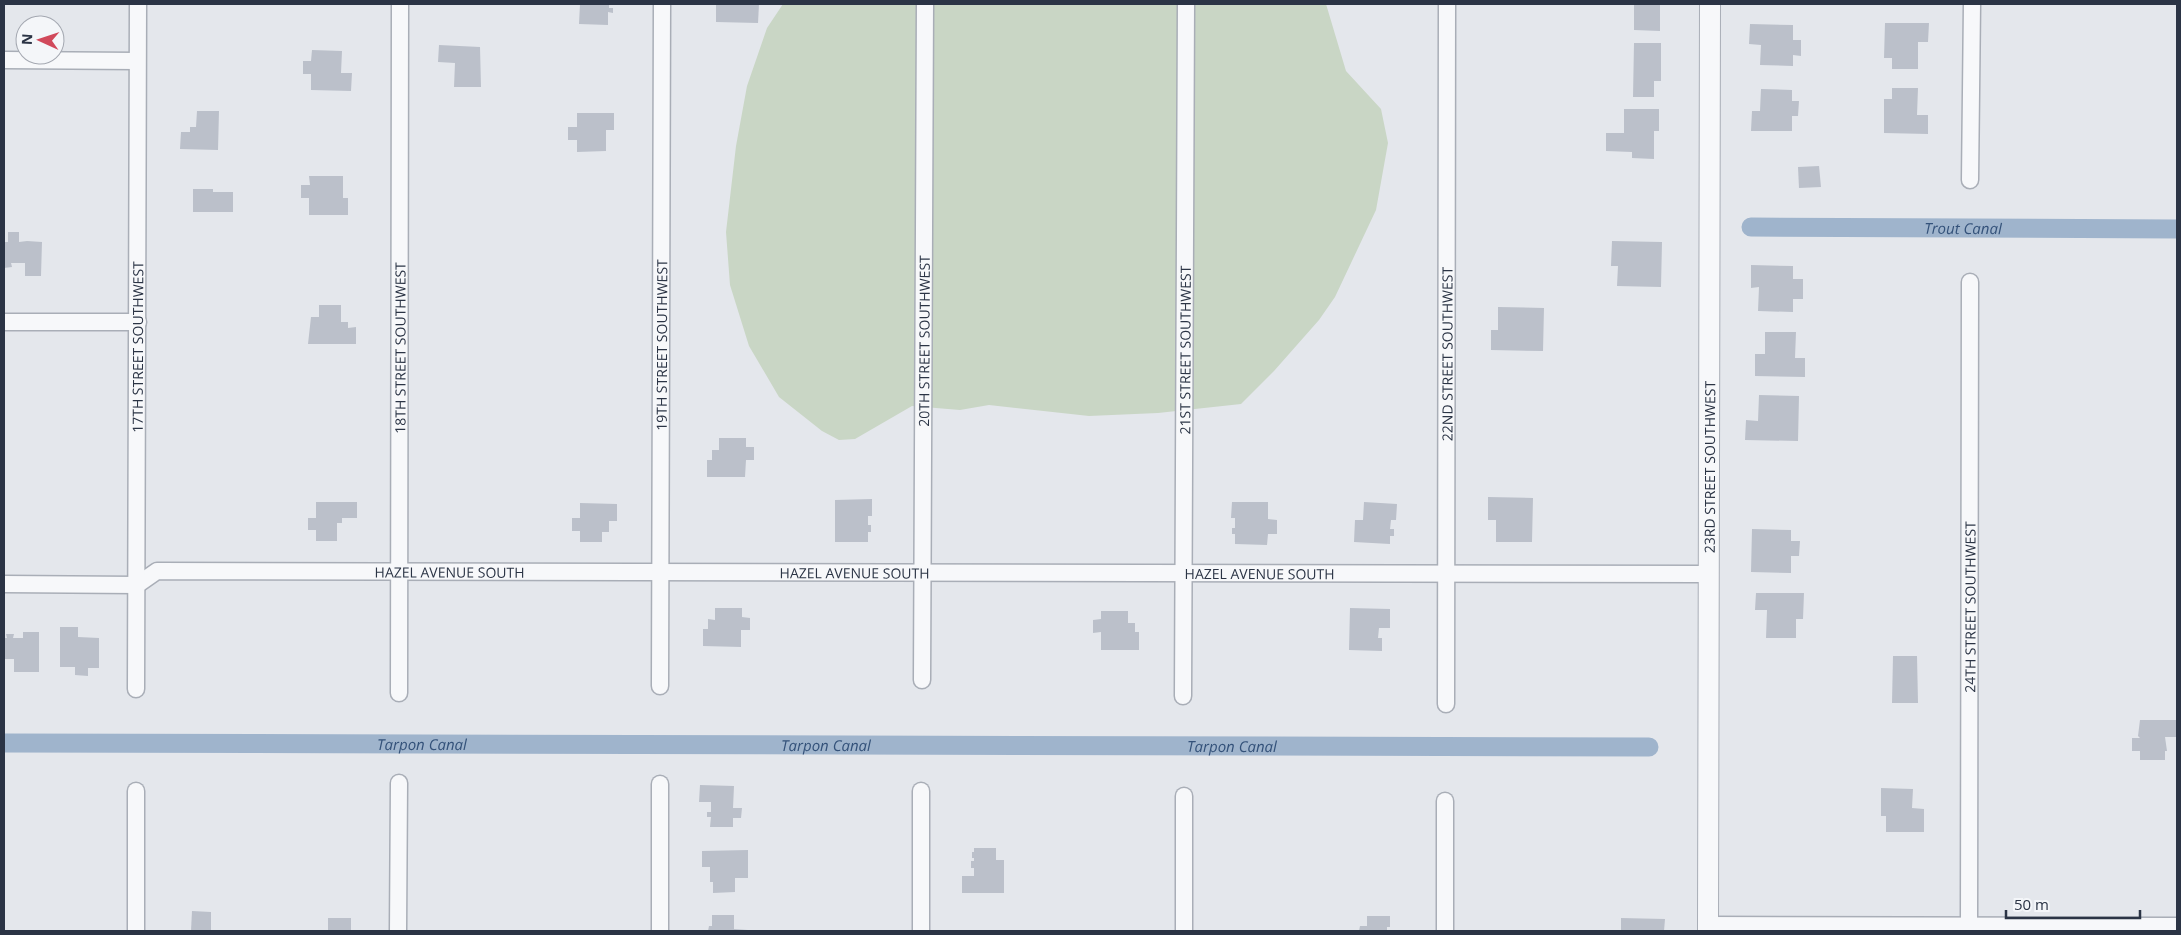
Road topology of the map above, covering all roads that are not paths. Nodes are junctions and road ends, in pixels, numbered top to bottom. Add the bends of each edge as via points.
1 (138, 4) edge
2 (400, 4) edge
3 (662, 4) edge
4 (925, 4) edge
5 (1186, 4) edge
6 (1447, 4) edge
7 (1710, 4) edge
8 (1972, 4) edge
9 (4, 60) edge
10 (137, 61) junction
11 (1970, 180) dead end
12 (1970, 282) dead end
13 (4, 322) edge
14 (138, 322) junction
15 (399, 572) junction
16 (660, 573) junction
17 (923, 573) junction
18 (1185, 574) junction
19 (1709, 574) junction
20 (1446, 575) junction
21 (4, 584) edge
22 (136, 585) junction
23 (922, 680) dead end
24 (660, 686) dead end
25 (136, 689) dead end
26 (398, 694) dead end
27 (1183, 696) dead end
28 (1446, 704) dead end
29 (399, 783) dead end
30 (660, 784) dead end
31 (136, 791) dead end
32 (921, 791) dead end
33 (1184, 796) dead end
34 (1445, 802) dead end
35 (2177, 926) edge
36 (1708, 928) edge
37 (1969, 928) edge
38 (136, 931) edge
39 (398, 931) edge
40 (660, 931) edge
41 (921, 931) edge
42 (1184, 931) edge
43 (1445, 931) edge

1 - 10 street, 17TH STREET SOUTHWEST
2 - 15 street, 18TH STREET SOUTHWEST
3 - 16 street, 19TH STREET SOUTHWEST
4 - 17 street, 20TH STREET SOUTHWEST
5 - 18 street, 21ST STREET SOUTHWEST
6 - 20 street, 22ND STREET SOUTHWEST
7 - 19 street, 23RD STREET SOUTHWEST
8 - 11 street
9 - 10 street
10 - 14 street, 17TH STREET SOUTHWEST
12 - 37 street, 24TH STREET SOUTHWEST
13 - 14 street
14 - 22 street, 17TH STREET SOUTHWEST
15 - 16 street, HAZEL AVENUE SOUTH
15 - 22 street, HAZEL AVENUE SOUTH via 157,571
15 - 26 street, 18TH STREET SOUTHWEST
16 - 17 street, HAZEL AVENUE SOUTH
16 - 24 street, 19TH STREET SOUTHWEST
17 - 18 street, HAZEL AVENUE SOUTH
17 - 23 street, 20TH STREET SOUTHWEST
18 - 20 street, HAZEL AVENUE SOUTH
18 - 27 street, 21ST STREET SOUTHWEST
19 - 20 street, HAZEL AVENUE SOUTH
19 - 36 street, 23RD STREET SOUTHWEST
20 - 28 street, 22ND STREET SOUTHWEST
21 - 22 street
22 - 25 street, 17TH STREET SOUTHWEST
29 - 39 street
30 - 40 street
31 - 38 street
32 - 41 street
33 - 42 street
34 - 43 street
35 - 37 street
36 - 37 street

